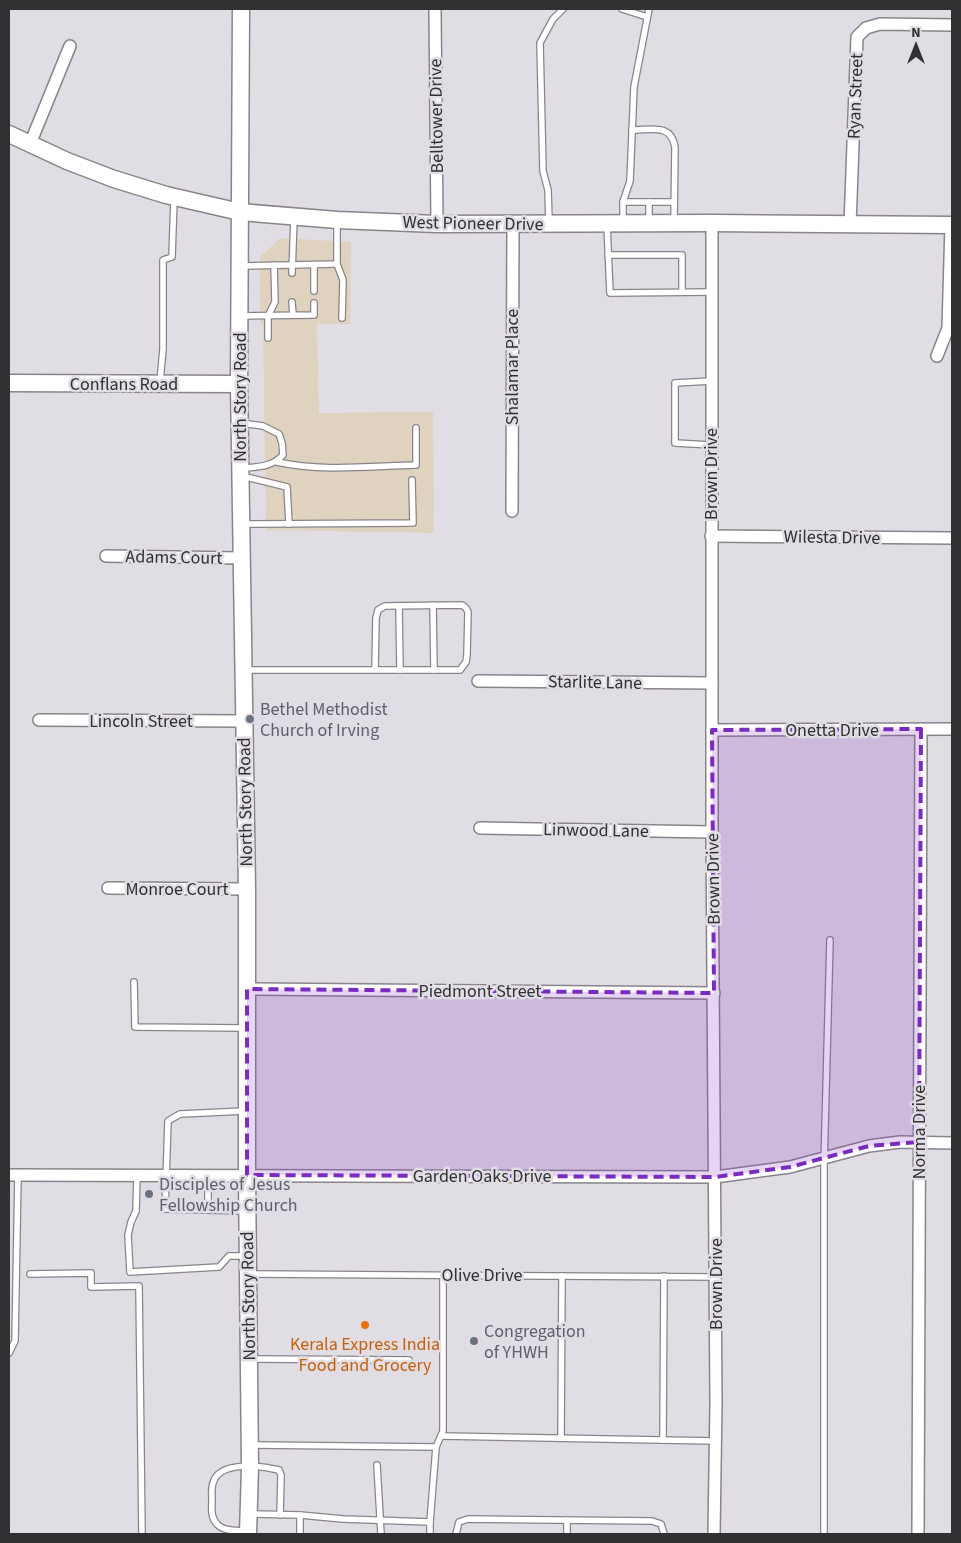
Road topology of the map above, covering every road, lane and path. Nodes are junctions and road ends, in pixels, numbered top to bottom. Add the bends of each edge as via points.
1 (241, 9) edge
2 (435, 9) edge
3 (563, 9) edge
4 (622, 9) edge
5 (649, 9) edge
6 (648, 17) junction
7 (952, 25) edge
8 (70, 46) dead end
9 (632, 130) junction
10 (9, 134) edge
11 (30, 144) junction
12 (174, 197) junction
13 (623, 202) junction
14 (649, 202) junction
15 (674, 202) junction
16 (240, 212) junction
17 (294, 216) junction
18 (337, 220) junction
19 (513, 223) junction
20 (549, 223) junction
21 (615, 223) junction
22 (649, 223) junction
23 (674, 223) junction
24 (712, 223) junction
25 (437, 224) junction
26 (850, 225) junction
27 (952, 225) edge
28 (608, 255) junction
29 (337, 264) junction
30 (274, 265) junction
31 (292, 265) junction
32 (314, 265) junction
33 (240, 266) junction
34 (292, 273) dead end
35 (314, 291) dead end
36 (682, 292) junction
37 (712, 292) junction
38 (292, 302) dead end
39 (314, 303) dead end
40 (293, 315) junction
41 (240, 316) junction
42 (268, 316) junction
43 (342, 318) dead end
44 (268, 338) dead end
45 (936, 356) dead end
46 (711, 382) junction
47 (9, 383) edge
48 (160, 384) junction
49 (239, 384) junction
50 (239, 423) junction
51 (416, 428) dead end
52 (711, 445) junction
53 (277, 462) junction
54 (240, 472) junction
55 (412, 480) dead end
56 (512, 511) dead end
57 (240, 524) junction
58 (289, 524) junction
59 (711, 536) junction
60 (952, 538) edge
61 (106, 556) dead end
62 (241, 558) junction
63 (433, 605) junction
64 (399, 606) junction
65 (243, 670) junction
66 (375, 670) junction
67 (400, 670) junction
68 (434, 670) junction
69 (478, 681) dead end
70 (712, 683) junction
71 (39, 720) dead end
72 (244, 721) junction
73 (921, 729) junction
74 (952, 729) edge
75 (712, 730) junction
76 (480, 828) dead end
77 (712, 832) junction
78 (108, 888) dead end
79 (247, 889) junction
80 (830, 940) dead end
81 (134, 982) dead end
82 (247, 989) junction
83 (714, 993) junction
84 (247, 1028) junction
85 (247, 1111) junction
86 (919, 1142) junction
87 (952, 1142) edge
88 (824, 1157) junction
89 (13, 1175) edge
90 (137, 1175) junction
91 (166, 1175) junction
92 (208, 1175) junction
93 (247, 1176) junction
94 (715, 1177) junction
95 (208, 1210) junction
96 (247, 1210) junction
97 (248, 1256) junction
98 (30, 1274) dead end
99 (248, 1274) junction
100 (443, 1275) junction
101 (562, 1276) junction
102 (664, 1276) junction
103 (716, 1277) junction
104 (9, 1353) edge
105 (249, 1359) junction
106 (409, 1360) dead end
107 (440, 1436) junction
108 (561, 1438) junction
109 (663, 1440) junction
110 (716, 1441) junction
111 (250, 1445) junction
112 (436, 1447) junction
113 (376, 1465) dead end
114 (250, 1466) junction
115 (249, 1514) junction
116 (280, 1515) junction
117 (300, 1515) junction
118 (567, 1520) junction
119 (381, 1521) junction
120 (430, 1522) junction
121 (248, 1533) edge
122 (142, 1534) edge
123 (300, 1534) edge
124 (381, 1534) edge
125 (430, 1534) edge
126 (456, 1534) edge
127 (567, 1534) edge
128 (664, 1534) edge
129 (714, 1534) edge
130 (824, 1534) edge
131 (918, 1534) edge

1 - 16 main road, North Story Road
2 - 25 street, Belltower Drive
3 - 20 lane via 544,32 540,43 543,171 548,190
4 - 6 lane
5 - 6 lane
6 - 9 lane via 634,87
7 - 26 street, Ryan Street via 880,24 866,28 857,37
8 - 11 street
9 - 13 lane via 630,181
9 - 15 lane via 663,130 673,138
10 - 11 main road, West Pioneer Drive
11 - 12 main road, West Pioneer Drive via 114,179
12 - 16 main road, West Pioneer Drive
12 - 48 lane via 172,257 163,260
13 - 14 lane
13 - 21 lane
14 - 15 lane
14 - 22 lane
15 - 23 lane
16 - 17 main road, West Pioneer Drive
16 - 33 main road, North Story Road
17 - 18 main road, West Pioneer Drive
17 - 31 lane
18 - 25 main road, West Pioneer Drive
18 - 29 lane
19 - 20 main road, West Pioneer Drive
19 - 25 main road, West Pioneer Drive
19 - 56 street, Shalamar Place
20 - 21 main road, West Pioneer Drive
21 - 22 main road, West Pioneer Drive
21 - 28 lane
22 - 23 main road, West Pioneer Drive
23 - 24 main road, West Pioneer Drive
24 - 26 main road, West Pioneer Drive
24 - 37 street, Brown Drive
26 - 27 main road, West Pioneer Drive
27 - 45 street via 948,328
28 - 36 lane via 610,293
28 - 36 lane via 682,255
29 - 32 lane
29 - 43 lane via 343,280
30 - 31 lane
30 - 33 lane
30 - 42 lane via 275,302
31 - 32 lane
31 - 34 lane
32 - 35 lane
33 - 41 main road, North Story Road
36 - 37 lane
37 - 46 street, Brown Drive
38 - 40 lane
39 - 40 lane via 314,315
40 - 42 lane
41 - 42 lane
41 - 49 main road, North Story Road
42 - 44 lane
46 - 52 street, Brown Drive
46 - 52 lane via 675,383 674,443
47 - 48 main road, Conflans Road
48 - 49 main road, Conflans Road
49 - 50 main road, North Story Road
50 - 53 lane via 263,426 279,434 283,455
50 - 54 main road, North Story Road
51 - 53 lane via 416,466 292,466
52 - 59 street, Brown Drive
53 - 54 lane
54 - 57 main road, North Story Road
54 - 58 lane via 287,488
55 - 58 lane via 413,523
57 - 58 lane
57 - 62 main road, North Story Road
59 - 60 street, Wilesta Drive
59 - 70 street, Brown Drive
61 - 62 street, Adams Court
62 - 65 main road, North Story Road
63 - 64 lane
63 - 68 lane
63 - 68 lane via 462,605 468,612 466,662 460,670
64 - 66 lane via 385,606 378,610
64 - 67 lane
65 - 66 lane
65 - 72 main road, North Story Road
66 - 67 lane
67 - 68 lane
69 - 70 street, Starlite Lane
70 - 75 street, Brown Drive
71 - 72 street, Lincoln Street
72 - 79 main road, North Story Road
73 - 74 street, Onetta Drive
73 - 75 street, Onetta Drive
73 - 86 street, Norma Drive
75 - 77 street, Brown Drive
76 - 77 street, Linwood Lane
77 - 83 street, Brown Drive
78 - 79 street, Monroe Court
79 - 82 main road, North Story Road
80 - 88 lane
81 - 84 lane via 135,1027
82 - 83 street, Piedmont Street
82 - 84 main road, North Story Road
83 - 94 street, Brown Drive
84 - 85 main road, North Story Road
85 - 91 lane via 180,1114 168,1121
85 - 93 main road, North Story Road
86 - 87 street, Garden Oaks Drive
86 - 88 street, Garden Oaks Drive via 869,1146
86 - 131 street, Norma Drive
88 - 94 street, Garden Oaks Drive via 782,1168
88 - 130 lane
89 - 90 street, Garden Oaks Drive
89 - 104 lane via 16,1341
90 - 91 street, Garden Oaks Drive
90 - 97 lane via 136,1210 128,1235 130,1272 219,1267 229,1256
91 - 92 street, Garden Oaks Drive
91 - 95 lane via 165,1209
92 - 93 street, Garden Oaks Drive
92 - 95 lane
93 - 94 street, Garden Oaks Drive
93 - 96 main road, North Story Road
94 - 103 street, Brown Drive
95 - 96 lane
96 - 97 main road, North Story Road
97 - 99 main road, North Story Road
98 - 122 lane via 91,1273 91,1287 139,1286
99 - 100 lane, Olive Drive
99 - 105 main road, North Story Road
100 - 101 lane, Olive Drive
100 - 107 lane
101 - 102 lane, Olive Drive
101 - 108 lane
102 - 103 lane, Olive Drive
102 - 109 lane
103 - 110 street, Brown Drive
105 - 106 lane
105 - 111 main road, North Story Road
107 - 108 lane
107 - 112 lane
108 - 109 lane
109 - 110 lane
110 - 129 street, Brown Drive
111 - 112 lane
111 - 114 main road, North Story Road
112 - 120 lane
113 - 119 lane
114 - 115 main road, North Story Road
114 - 116 lane via 279,1470
114 - 121 lane via 222,1470 213,1482 212,1516 217,1524 225,1529
115 - 116 lane
115 - 121 main road, North Story Road
116 - 117 lane
117 - 119 lane
117 - 123 lane
118 - 126 lane via 468,1519 459,1522
118 - 127 lane
118 - 128 lane via 652,1521 661,1524
119 - 120 lane
119 - 124 lane
120 - 125 lane

